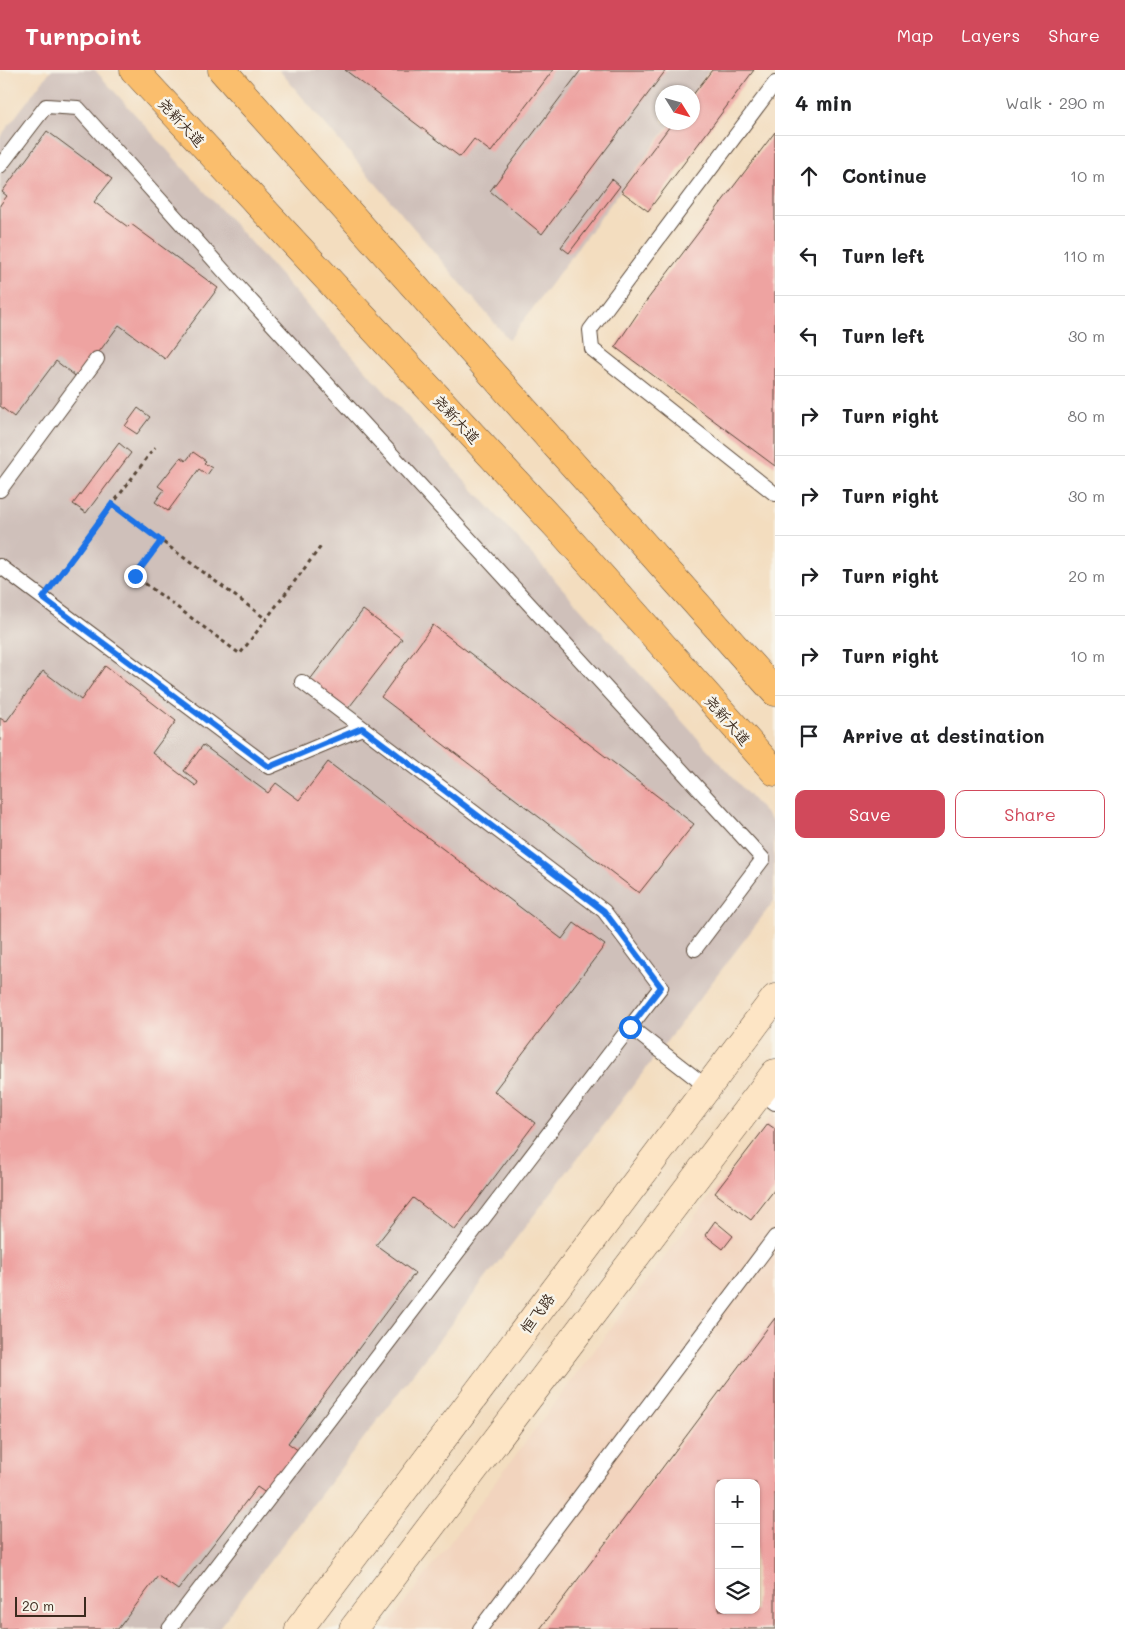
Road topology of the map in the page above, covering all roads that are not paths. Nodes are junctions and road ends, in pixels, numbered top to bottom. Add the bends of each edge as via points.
1 (134, 70) edge
2 (222, 70) edge
3 (775, 83) edge
4 (0, 166) edge
5 (97, 359) dead end
6 (0, 490) edge
7 (775, 494) edge
8 (0, 566) edge
9 (302, 682) dead end
10 (775, 692) edge
11 (362, 728) junction
12 (775, 772) edge
13 (695, 949) dead end
14 (775, 998) edge
15 (630, 1027) junction
16 (708, 1087) junction
17 (770, 1090) edge
18 (775, 1237) edge
19 (169, 1629) edge
20 (299, 1629) edge
21 (354, 1629) edge
22 (480, 1629) edge

1 - 12 main road, 尧新大道 via 564,534
2 - 10 main road
3 - 7 lane via 590,330 592,349
4 - 13 lane via 46,106 78,108 257,308 763,859
5 - 6 lane
8 - 11 lane via 269,767
9 - 11 lane
11 - 15 lane via 604,911 661,987
14 - 16 main road, 恒飞路
15 - 16 lane
15 - 19 lane
16 - 20 main road, 恒飞路
17 - 21 main road
18 - 22 lane

